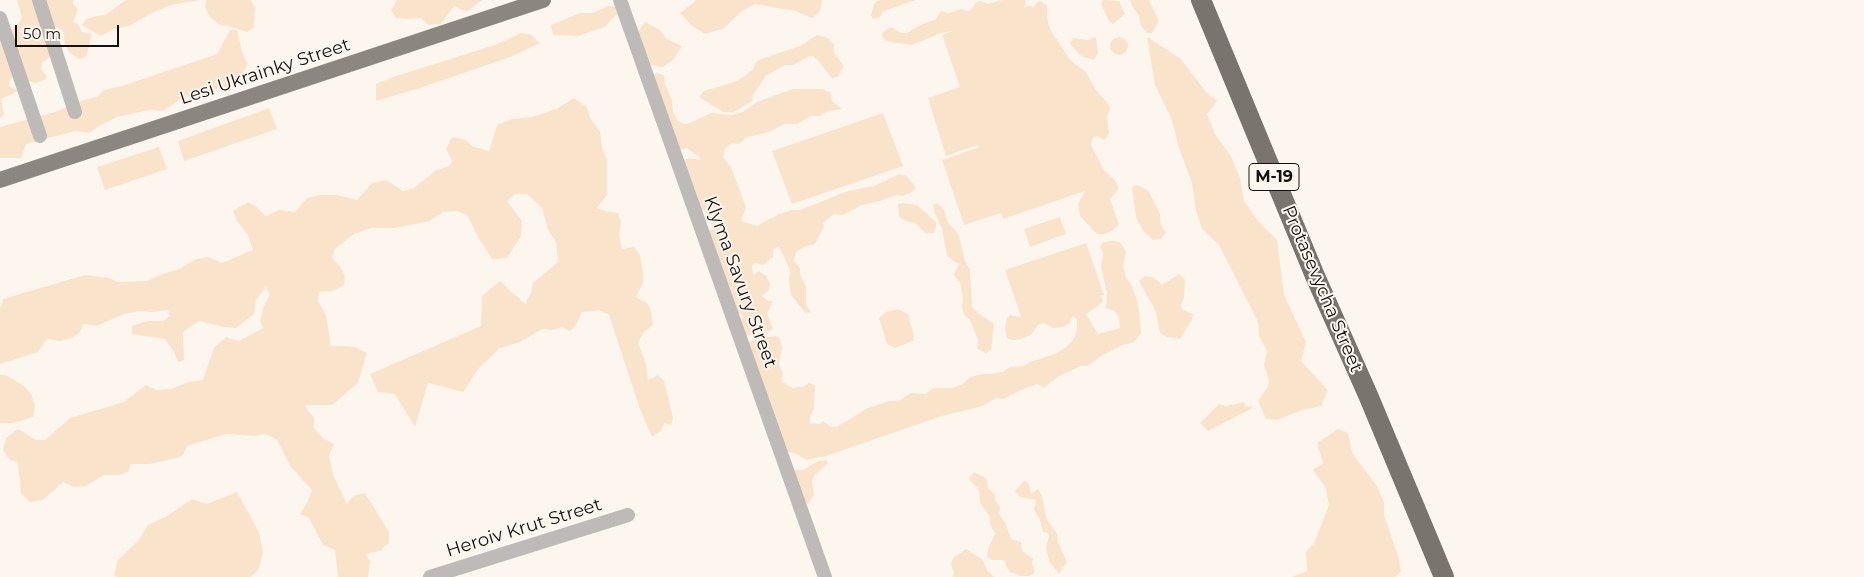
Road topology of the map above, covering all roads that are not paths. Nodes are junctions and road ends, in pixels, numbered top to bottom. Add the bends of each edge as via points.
1 (39, 0) edge
2 (543, 0) edge
3 (620, 0) edge
4 (1201, 0) edge
5 (0, 18) edge
6 (75, 112) dead end
7 (40, 136) dead end
8 (0, 180) edge
9 (628, 515) dead end
10 (430, 577) edge
11 (825, 577) edge
12 (1444, 577) edge

1 - 6 street
2 - 8 main road, Lesi Ukrainky Street
3 - 11 street, Klyma Savury Street
4 - 12 highway, Protasevycha Street / М-19
5 - 7 street
9 - 10 street, Heroiv Krut Street

